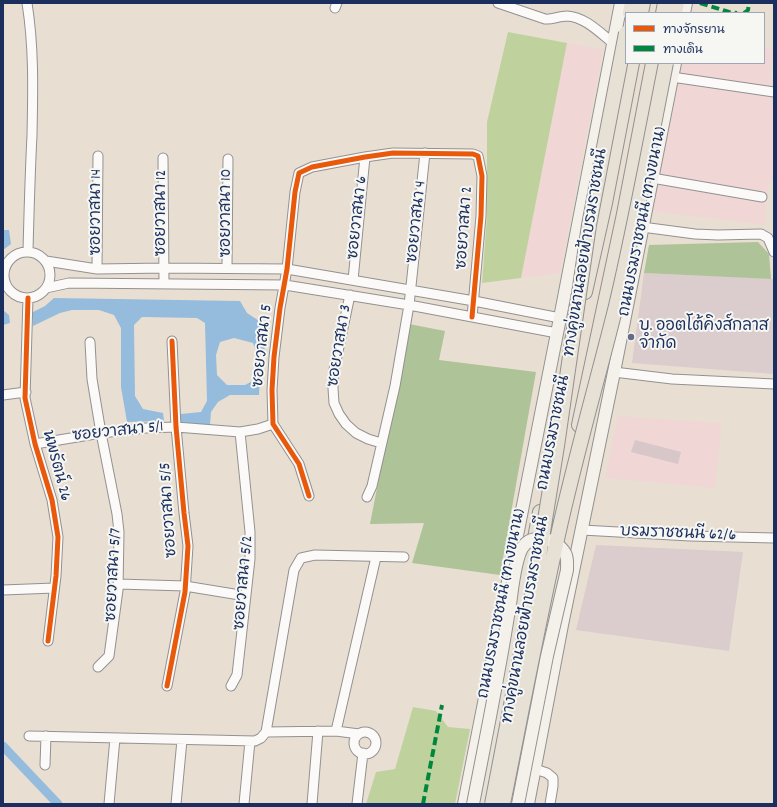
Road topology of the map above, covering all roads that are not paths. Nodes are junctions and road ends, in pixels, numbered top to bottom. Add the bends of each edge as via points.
1 (27, 3) edge
2 (498, 3) edge
3 (620, 3) edge
4 (625, 38) edge
5 (613, 43) junction
6 (632, 64) edge
7 (653, 64) edge
8 (666, 64) edge
9 (675, 64) edge
10 (672, 77) junction
11 (774, 92) edge
12 (425, 153) junction
13 (98, 156) dead end
14 (365, 157) junction
15 (163, 158) dead end
16 (228, 159) dead end
17 (652, 178) junction
18 (762, 197) dead end
19 (642, 227) junction
20 (28, 251) junction
21 (774, 252) edge
22 (46, 261) junction
23 (164, 268) junction
24 (228, 268) junction
25 (97, 269) junction
26 (287, 269) junction
27 (4, 273) edge
28 (353, 280) junction
29 (164, 284) junction
30 (285, 285) junction
31 (46, 288) junction
32 (410, 291) junction
33 (350, 295) junction
34 (28, 298) junction
35 (474, 301) junction
36 (408, 305) junction
37 (472, 317) junction
38 (560, 318) junction
39 (557, 333) junction
40 (172, 341) dead end
41 (90, 342) dead end
42 (614, 372) junction
43 (774, 384) edge
44 (26, 392) junction
45 (3, 395) edge
46 (273, 424) junction
47 (176, 427) junction
48 (240, 432) junction
49 (101, 433) junction
50 (382, 443) junction
51 (35, 444) junction
52 (309, 496) dead end
53 (367, 497) dead end
54 (582, 530) junction
55 (774, 538) edge
56 (376, 557) junction
57 (404, 557) dead end
58 (118, 584) junction
59 (185, 586) junction
60 (54, 588) junction
61 (3, 590) edge
62 (246, 596) junction
63 (48, 641) dead end
64 (98, 667) dead end
65 (167, 686) dead end
66 (231, 686) dead end
67 (318, 731) junction
68 (336, 731) junction
69 (266, 732) junction
70 (359, 734) junction
71 (29, 736) dead end
72 (46, 736) junction
73 (115, 738) junction
74 (182, 740) junction
75 (250, 741) junction
76 (363, 753) junction
77 (45, 765) dead end
78 (535, 769) junction
79 (109, 804) edge
80 (176, 804) edge
81 (244, 804) edge
82 (312, 804) edge
83 (356, 804) edge
84 (464, 804) edge
85 (473, 804) edge
86 (484, 804) edge
87 (492, 804) edge
88 (503, 804) edge
89 (509, 804) edge
90 (518, 804) edge
91 (528, 804) edge
92 (550, 804) edge

1 - 20 street via 33,79
2 - 5 street via 545,19 575,17 591,25
3 - 5 main road, ถนนบรมราชชนนี (ทางขนาน)
4 - 87 main road, ทางคู่ขนานลอยฟ้าบรมราชชนนี, bridge via 589,225 536,575
5 - 38 main road, ถนนบรมราชชนนี (ทางขนาน)
6 - 86 main road, ถนนบรมราชชนนี via 559,412
7 - 89 main road, ถนนบรมราชชนนี via 582,411
8 - 88 main road, ทางคู่ขนานลอยฟ้าบรมราชชนนี, bridge via 616,305 556,541
9 - 10 main road, ถนนบรมราชชนนี (ทางขนาน)
10 - 11 street
10 - 17 main road, ถนนบรมราชชนนี (ทางขนาน)
12 - 14 street via 393,153
12 - 32 street, ซอยวาสนา 4
12 - 35 street, ซอยวาสนา 2 via 478,156 482,176 482,216
13 - 25 street, ซอยวาสนา 14
14 - 26 street, ซอยวาสนา 5 via 312,167 299,173
14 - 28 street, ซอยวาสนา 6
15 - 23 street, ซอยวาสนา 12
16 - 24 street, ซอยวาสนา 10
17 - 18 street
17 - 19 main road, ถนนบรมราชชนนี (ทางขนาน)
19 - 21 street via 695,234 761,234 768,238
19 - 42 main road, ถนนบรมราชชนนี (ทางขนาน)
20 - 22 street
20 - 27 street via 21,252 8,261
22 - 25 street
22 - 31 street via 50,275
23 - 24 street
23 - 25 street
23 - 29 street, ซอยวาสนา 12
24 - 26 street
26 - 28 street
26 - 30 street, ซอยวาสนา 5
27 - 34 street via 9,289 20,297
28 - 32 street
29 - 30 street
29 - 31 street via 69,283
30 - 33 street
30 - 46 street, ซอยวาสนา 5 via 274,357
31 - 34 street
32 - 35 street
32 - 36 street, ซอยวาสนา 4
33 - 36 street
33 - 50 street, ซอยวาสนา 3 via 334,370 334,403 346,424 356,433
34 - 44 street, นพรัตน์ 26
35 - 37 street, ซอยวาสนา 2
35 - 38 street
36 - 37 street
36 - 50 street, ซอยวาสนา 4 via 395,386
37 - 39 street
38 - 39 main road, ถนนบรมราชชนนี (ทางขนาน)
39 - 84 main road, ถนนบรมราชชนนี (ทางขนาน)
40 - 47 street, ซอยวาสนา 5/5
41 - 49 street, ซอยวาสนา 5/7 via 92,379
42 - 43 street via 672,379
42 - 54 main road, ถนนบรมราชชนนี (ทางขนาน)
44 - 45 street
44 - 51 street, นพรัตน์ 26
46 - 48 street, ซอยวาสนา 5/1
46 - 52 street via 299,464
47 - 48 street, ซอยวาสนา 5/1
47 - 49 street, ซอยวาสนา 5/1
47 - 59 street, ซอยวาสนา 5/5 via 188,546
48 - 62 street, ซอยวาสนา 5/2 via 250,532
49 - 51 street, ซอยวาสนา 5/1
49 - 58 street, ซอยวาสนา 5/7 via 118,514
50 - 53 street, ซอยวาสนา 4
51 - 60 street, นพรัตน์ 26 via 52,500 58,537
54 - 55 street, บรมราชชนนี 62/6
54 - 78 main road, ถนนบรมราชชนนี (ทางขนาน)
56 - 57 street
56 - 68 street
56 - 69 street via 315,555 301,558 294,570
58 - 59 street
58 - 64 street, ซอยวาสนา 5/7 via 109,656
59 - 62 street
59 - 65 street, ซอยวาสนา 5/5
60 - 61 street
60 - 63 street, นพรัตน์ 26
62 - 66 street, ซอยวาสนา 5/2 via 237,675
67 - 68 street
67 - 69 street
67 - 82 street
68 - 70 street
69 - 75 street via 259,740
70 - 76 street via 354,743 357,750
70 - 76 street via 369,733 376,741 373,750
71 - 72 street
72 - 73 street
72 - 77 street
73 - 74 street
73 - 79 street
74 - 75 street
74 - 80 street
75 - 81 street
76 - 83 street
78 - 91 main road, ถนนบรมราชชนนี (ทางขนาน)
78 - 92 street via 553,778
85 - 90 main road, bridge via 519,555 528,542 544,539 559,545 568,560

